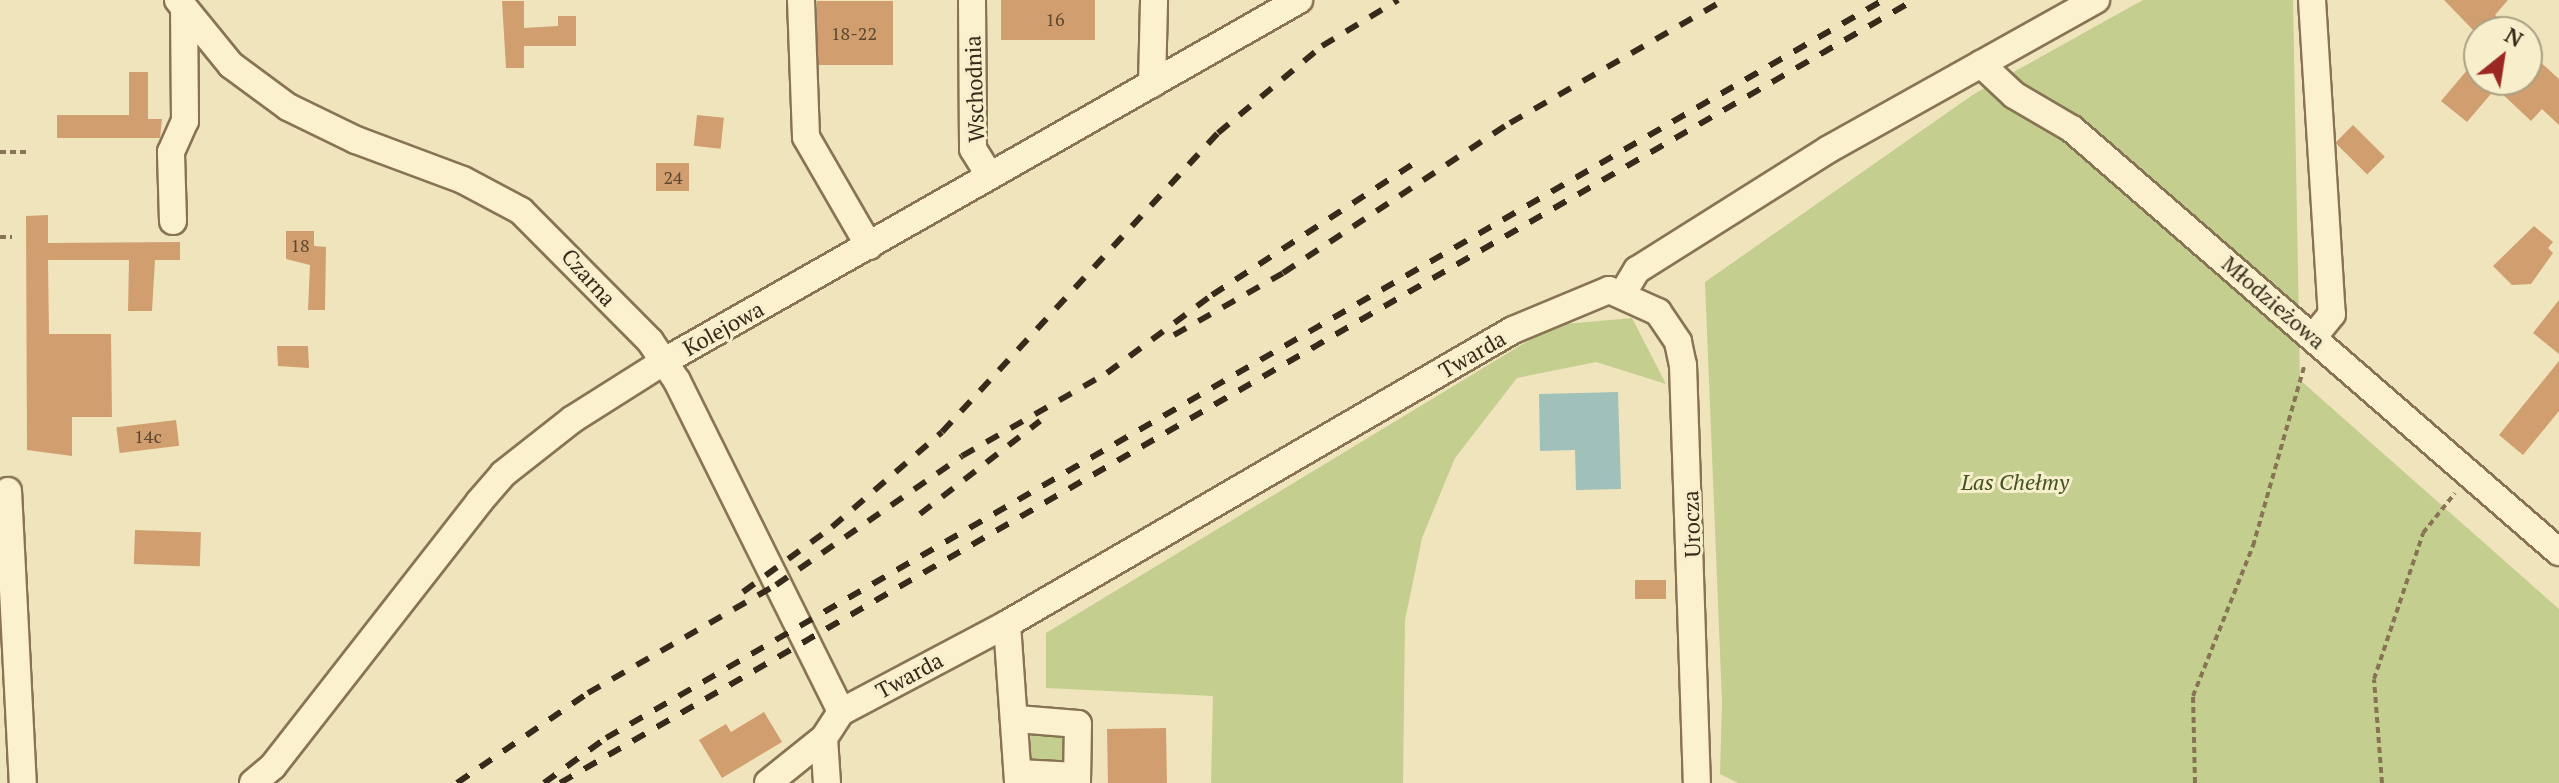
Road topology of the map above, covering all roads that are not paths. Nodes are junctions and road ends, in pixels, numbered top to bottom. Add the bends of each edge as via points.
1 (801, 0) edge
2 (972, 0) edge
3 (1154, 0) edge
4 (1299, 0) edge
5 (2096, 0) edge
6 (2312, 0) edge
7 (181, 5) edge
8 (1981, 64) junction
9 (1152, 84) junction
10 (989, 175) junction
11 (173, 221) dead end
12 (869, 246) junction
13 (1623, 293) junction
14 (2314, 336) junction
15 (663, 362) junction
16 (8, 491) dead end
17 (2559, 552) edge
18 (1007, 624) junction
19 (841, 712) junction
20 (1017, 719) junction
21 (824, 738) junction
22 (1018, 778) edge
23 (1077, 779) edge
24 (23, 783) edge
25 (253, 783) edge
26 (768, 783) edge
27 (827, 783) edge
28 (1697, 783) edge

1 - 12 street via 806,137
2 - 10 street, Wschodnia via 973,149
3 - 9 street
4 - 9 street, Kolejowa
5 - 8 street
6 - 14 street via 2332,314
7 - 11 street via 185,121 171,152
7 - 15 street, Czarna via 231,65 288,107 356,140 463,180 537,223
8 - 13 street via 1829,149 1637,270
8 - 14 street, Młodzieżowa via 2014,95 2072,129
9 - 10 street, Kolejowa
10 - 12 street, Kolejowa
12 - 15 street, Kolejowa
13 - 18 street, Twarda via 1597,292 1513,330
13 - 28 street, Urocza via 1649,306 1668,324 1683,365
14 - 17 street, Młodzieżowa
15 - 19 street, Czarna
15 - 25 street, Kolejowa via 573,419 503,474 273,766
16 - 24 street
18 - 19 street, Twarda
18 - 20 street
19 - 21 street
20 - 22 street
20 - 23 street via 1078,724
21 - 26 street
21 - 27 street
22 - 23 street

